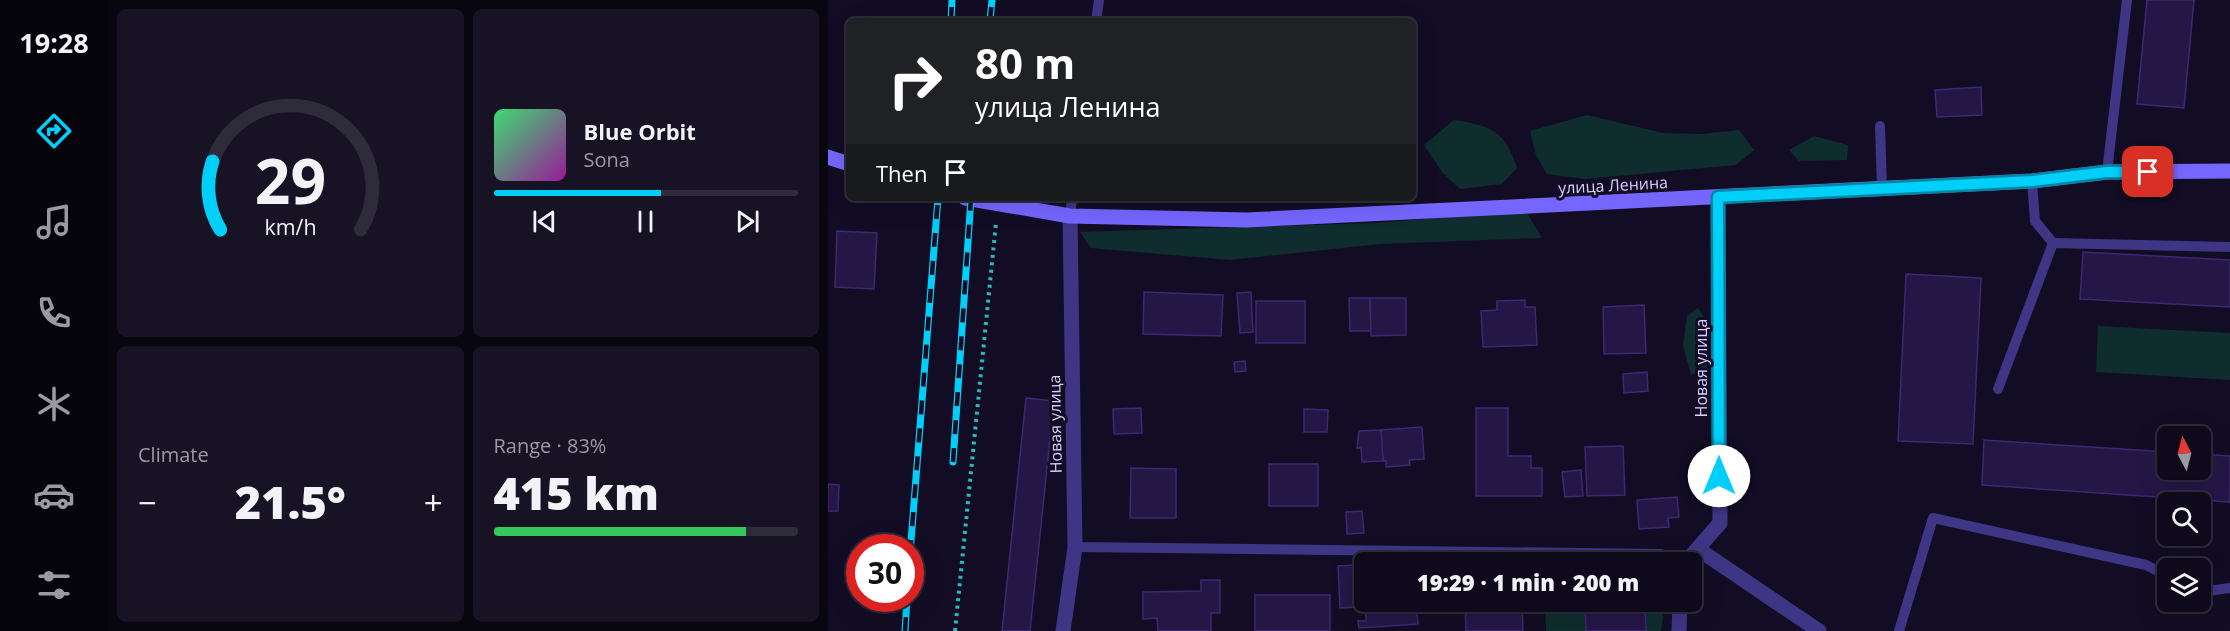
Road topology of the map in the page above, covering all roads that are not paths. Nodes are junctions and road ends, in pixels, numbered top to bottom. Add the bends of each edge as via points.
1 (1099, 0) edge
2 (2127, 0) edge
3 (1096, 18) edge
4 (1880, 126) dead end
5 (828, 157) edge
6 (846, 163) edge
7 (2230, 171) edge
8 (2107, 172) junction
9 (2032, 181) junction
10 (1882, 189) junction
11 (1718, 197) junction
12 (979, 201) edge
13 (1072, 201) edge
14 (1070, 216) junction
15 (2053, 243) junction
16 (2230, 247) edge
17 (1998, 389) dead end
18 (1074, 547) junction
19 (1698, 549) junction
20 (1493, 552) edge
21 (1695, 552) edge
22 (2157, 570) edge
23 (2230, 588) edge
24 (2211, 591) edge
25 (1680, 612) edge
26 (1063, 631) edge
27 (1679, 631) edge
28 (1819, 631) edge
29 (1899, 631) edge

1 - 3 lane
2 - 8 lane
4 - 10 lane
5 - 6 main road
7 - 8 main road, улица Ленина
8 - 9 main road, улица Ленина
9 - 10 main road, улица Ленина
9 - 15 lane via 2035,221
10 - 11 main road, улица Ленина
11 - 14 main road, улица Ленина via 1247,220
11 - 19 street, Новая улица via 1720,523
12 - 14 main road, улица Ленина
13 - 14 lane
14 - 18 street, Новая улица
15 - 16 lane
15 - 17 lane
18 - 20 lane
18 - 26 street, Новая улица
19 - 21 street, Новая улица
19 - 28 street
22 - 29 lane via 1932,518
23 - 24 lane
25 - 27 street

